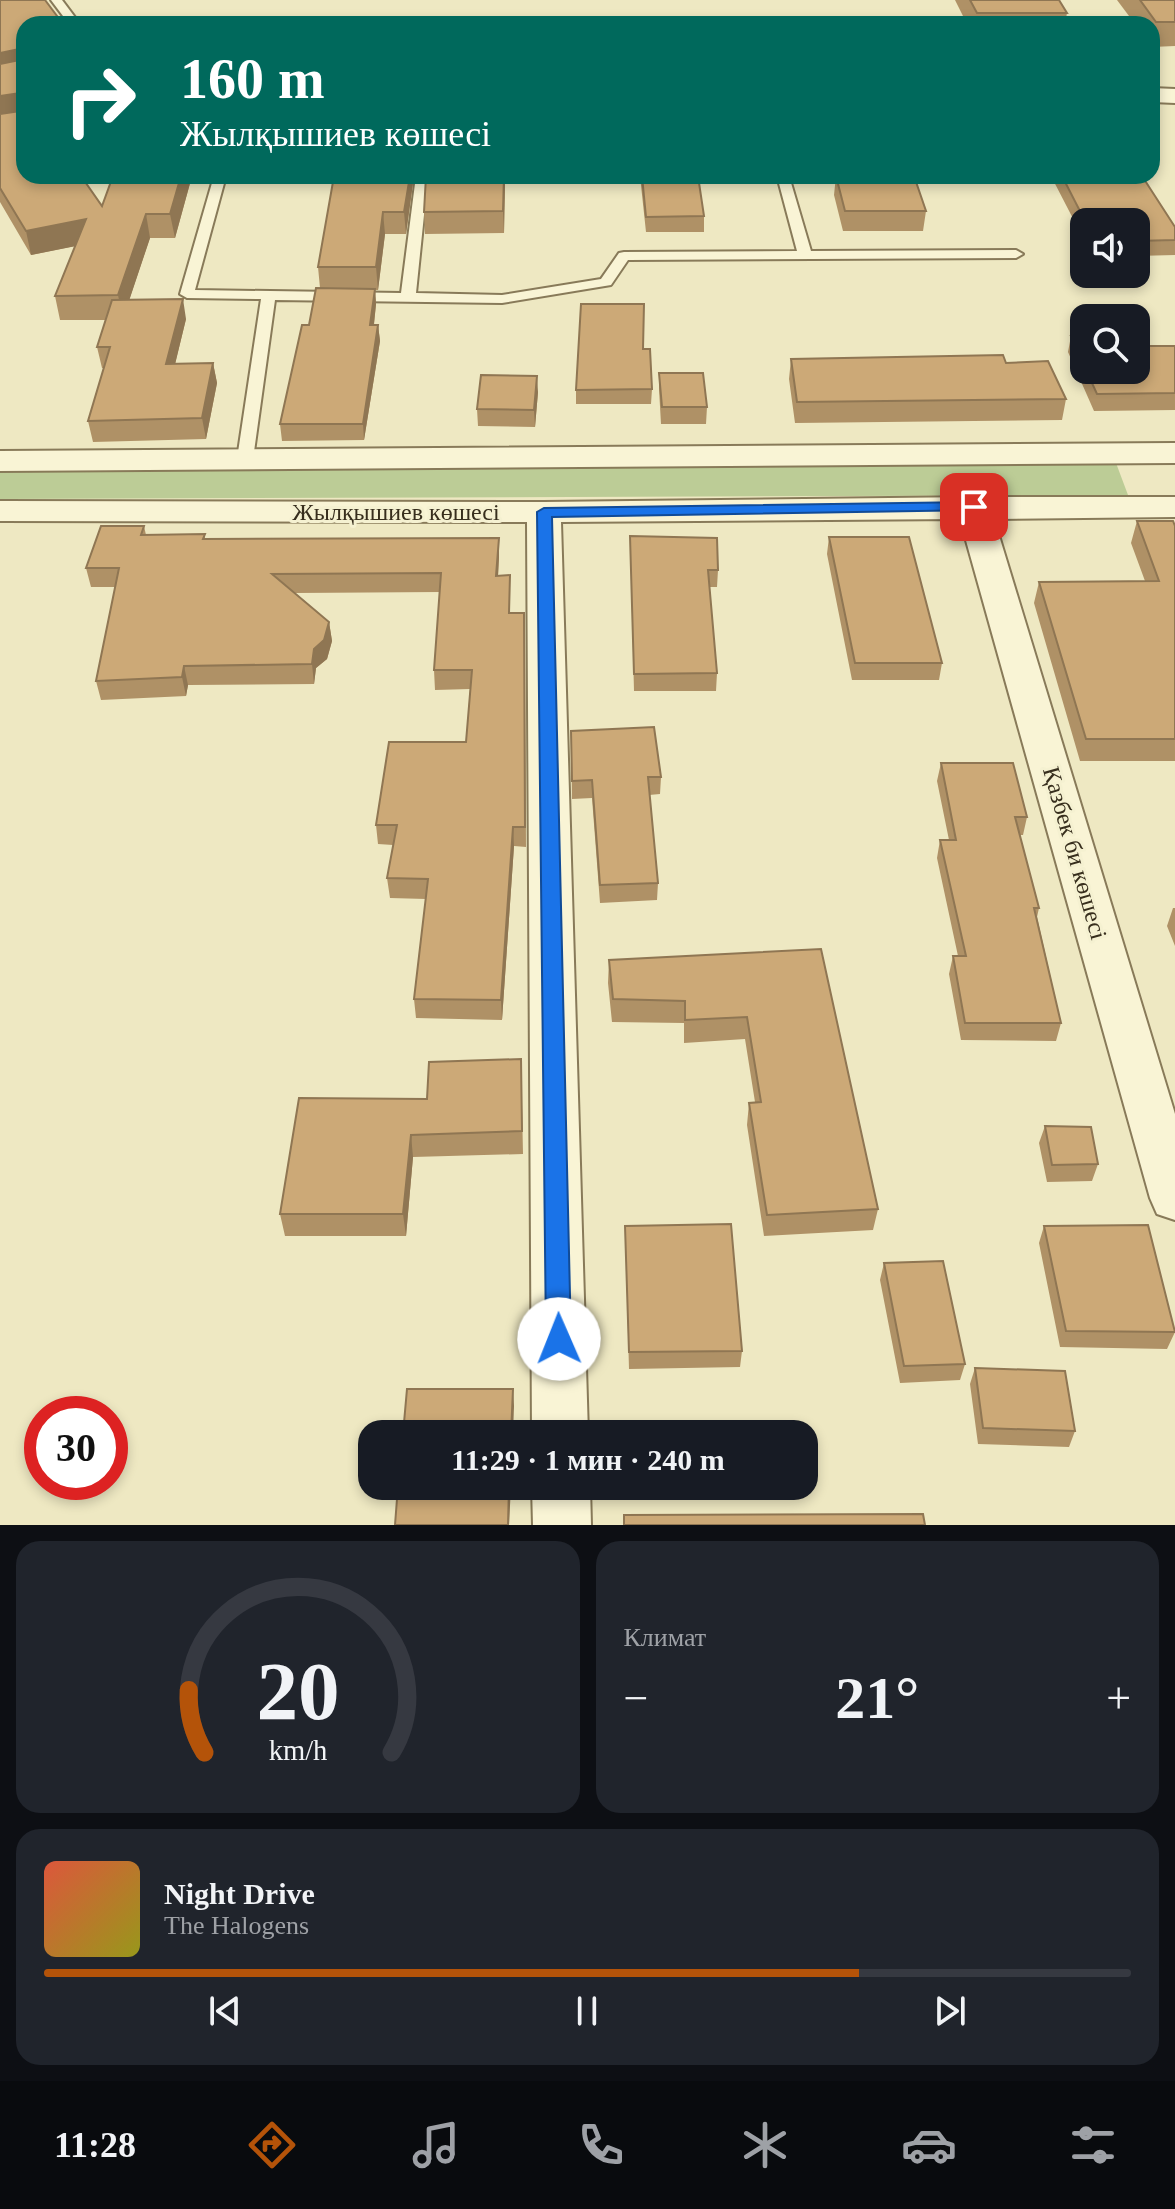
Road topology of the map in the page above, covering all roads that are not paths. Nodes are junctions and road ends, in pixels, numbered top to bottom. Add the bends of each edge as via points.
1 (56, 0) edge
2 (69, 16) edge
3 (218, 184) edge
4 (421, 184) edge
5 (785, 184) edge
6 (1016, 254) dead end
7 (805, 255) junction
8 (269, 295) junction
9 (408, 297) junction
10 (1175, 453) edge
11 (245, 459) junction
12 (0, 461) edge
13 (974, 507) junction
14 (1175, 507) edge
15 (0, 511) edge
16 (544, 512) junction
17 (1175, 1198) edge
18 (560, 1420) edge
19 (561, 1500) edge
20 (562, 1525) edge

1 - 2 lane
3 - 8 lane via 187,294
4 - 9 lane
5 - 7 lane
6 - 7 lane
7 - 9 lane via 624,256 606,282 502,299
8 - 9 lane
8 - 11 lane
10 - 11 street
11 - 12 street
13 - 14 street, Жылқышиев көшесі
13 - 16 street, Жылқышиев көшесі
13 - 17 street, Қазбек би көшесі
15 - 16 street, Жылқышиев көшесі
16 - 18 street
19 - 20 street

